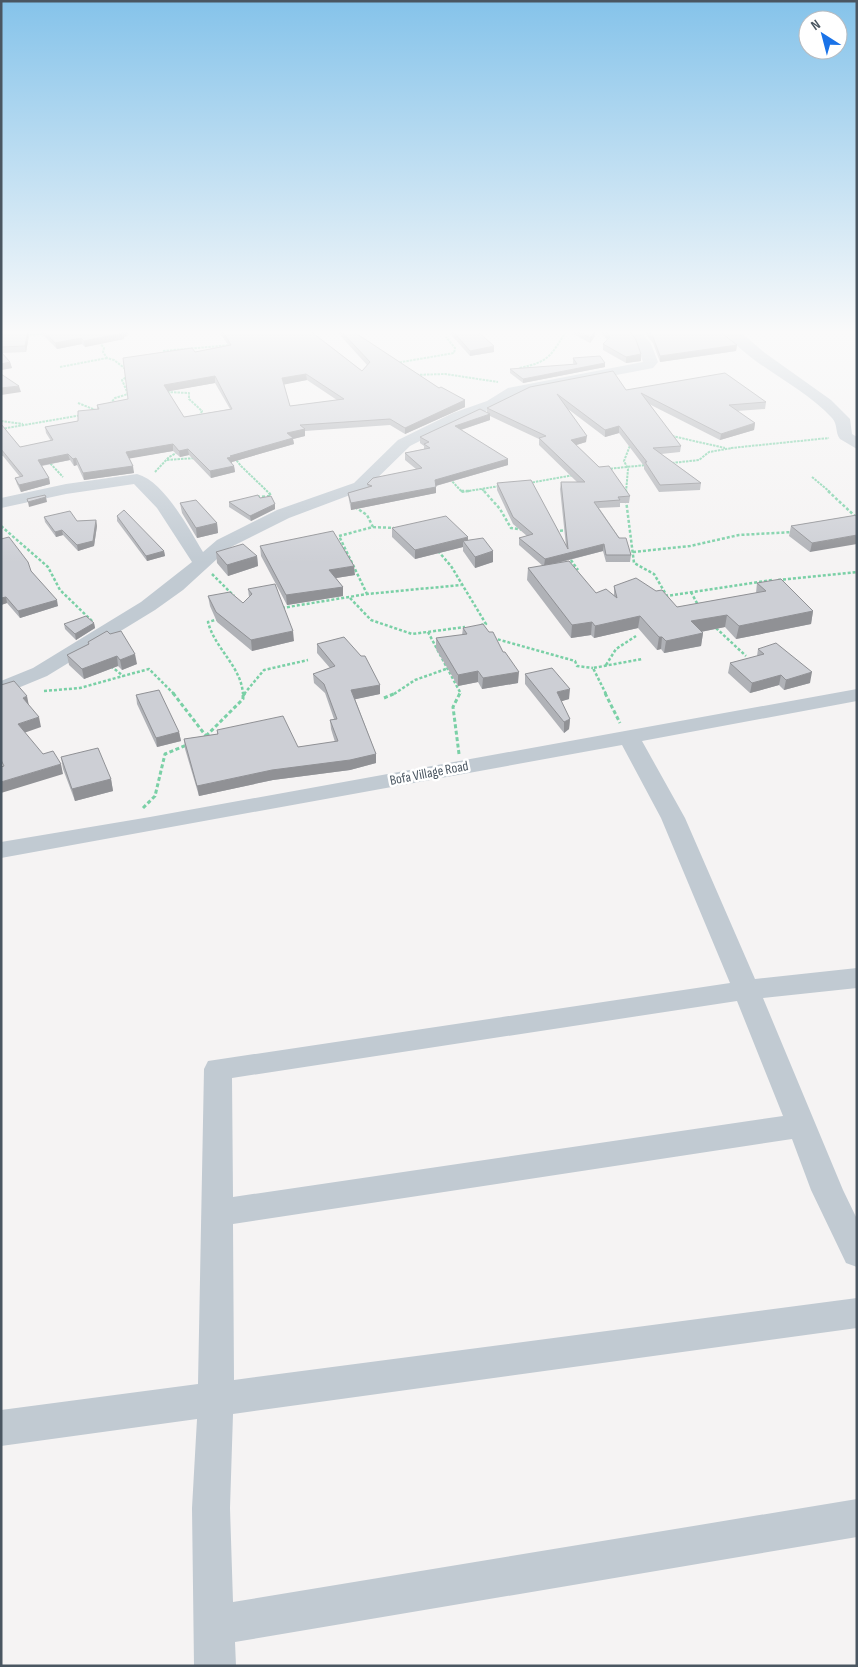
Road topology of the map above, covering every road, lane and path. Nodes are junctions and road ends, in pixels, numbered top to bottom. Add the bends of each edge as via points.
1 (92, 408) edge
2 (199, 408) edge
3 (481, 408) edge
4 (831, 408) edge
5 (101, 411) junction
6 (92, 413) edge
7 (84, 415) edge
8 (100, 418) edge
9 (198, 418) edge
10 (1, 421) edge
11 (27, 424) junction
12 (1, 429) edge
13 (664, 435) edge
14 (851, 440) edge
15 (633, 441) edge
16 (185, 448) edge
17 (732, 448) junction
18 (243, 456) edge
19 (198, 458) edge
20 (230, 458) edge
21 (239, 459) junction
22 (47, 460) edge
23 (167, 460) junction
24 (671, 463) edge
25 (653, 464) edge
26 (628, 469) junction
27 (600, 470) edge
28 (446, 473) edge
29 (581, 473) edge
30 (812, 477) dead end
31 (129, 480) junction
32 (522, 483) edge
33 (502, 486) edge
34 (66, 489) junction
35 (482, 489) junction
36 (337, 495) junction
37 (254, 498) edge
38 (1, 503) edge
39 (857, 518) edge
40 (1, 526) edge
41 (372, 527) junction
42 (402, 528) edge
43 (576, 528) edge
44 (532, 531) edge
45 (800, 531) edge
46 (555, 538) edge
47 (434, 547) edge
48 (564, 551) edge
49 (633, 552) junction
50 (201, 563) junction
51 (578, 570) edge
52 (857, 572) edge
53 (460, 585) junction
54 (691, 592) junction
55 (367, 594) junction
56 (350, 598) junction
57 (238, 600) edge
58 (278, 609) edge
59 (703, 612) edge
60 (226, 618) edge
61 (477, 626) edge
62 (714, 626) edge
63 (469, 627) edge
64 (106, 632) junction
65 (428, 632) junction
66 (636, 636) dead end
67 (490, 637) edge
68 (82, 646) junction
69 (746, 656) dead end
70 (642, 659) dead end
71 (308, 660) dead end
72 (606, 666) junction
73 (593, 668) junction
74 (446, 669) junction
75 (123, 676) junction
76 (1, 688) edge
77 (44, 691) dead end
78 (857, 695) edge
79 (243, 696) junction
80 (384, 698) dead end
81 (206, 736) junction
82 (628, 736) junction
83 (198, 740) edge
84 (190, 743) edge
85 (211, 744) edge
86 (460, 767) junction
87 (122, 829) junction
88 (1, 850) edge
89 (857, 978) edge
90 (747, 990) junction
91 (802, 1125) junction
92 (218, 1213) junction
93 (857, 1253) edge
94 (857, 1313) edge
95 (216, 1398) junction
96 (1, 1428) edge
97 (857, 1518) edge
98 (214, 1625) junction
99 (215, 1666) edge

1 - 5 path
2 - 9 path via 202,411
3 - 36 street via 404,443 360,486
4 - 14 street via 842,419
5 - 6 path
5 - 8 path
7 - 11 path
10 - 11 path
11 - 12 path
13 - 17 path
14 - 17 path
15 - 26 path via 628,446 624,461
16 - 23 path
17 - 24 path via 708,453 699,460
18 - 21 path
19 - 23 path
20 - 21 path
21 - 37 path via 240,467 268,489 271,496
22 - 34 path via 63,477
23 - 31 path via 153,474
25 - 26 path
26 - 27 path
26 - 49 path via 625,498
28 - 35 path via 462,492
29 - 32 path
30 - 39 path
31 - 34 street
31 - 50 street via 145,482
33 - 35 path
34 - 38 street
35 - 44 path via 500,509 511,528
36 - 41 path via 365,512
36 - 50 street via 283,514 248,531 223,544
40 - 64 path via 48,567 60,590
41 - 42 path
41 - 55 path via 339,536
43 - 46 path via 550,532
45 - 49 path via 739,535 690,546
47 - 53 path via 451,566
48 - 51 path
49 - 54 path via 634,563 654,574 667,596
50 - 57 path
50 - 64 street via 176,586
52 - 54 path
53 - 55 path
53 - 61 path via 486,624
54 - 59 path
55 - 56 path
56 - 58 path
56 - 65 path via 371,620 412,634
60 - 79 path via 208,622 210,634 244,685
62 - 69 path
63 - 65 path
64 - 68 street
65 - 74 path
66 - 72 path via 616,649
67 - 73 path via 575,662 577,666
68 - 75 path
68 - 76 street via 40,672
70 - 72 path
71 - 79 path via 264,670
72 - 73 path
73 - 82 path
74 - 80 path via 415,680
74 - 86 path via 460,695 453,707
75 - 77 path via 80,688
75 - 81 path via 149,670 172,692
78 - 82 street, Bofa Village Road
79 - 81 path
81 - 83 path
81 - 85 path
82 - 86 street, Bofa Village Road
82 - 90 street via 673,818
84 - 87 path via 164,754 156,796
86 - 87 street, Bofa Village Road
87 - 88 street, Bofa Village Road
89 - 90 street
90 - 91 street
90 - 92 street via 218,1069
91 - 92 street
91 - 93 street via 827,1190
92 - 95 street
94 - 95 street
95 - 96 street
95 - 98 street via 212,1508
97 - 98 street
98 - 99 street

